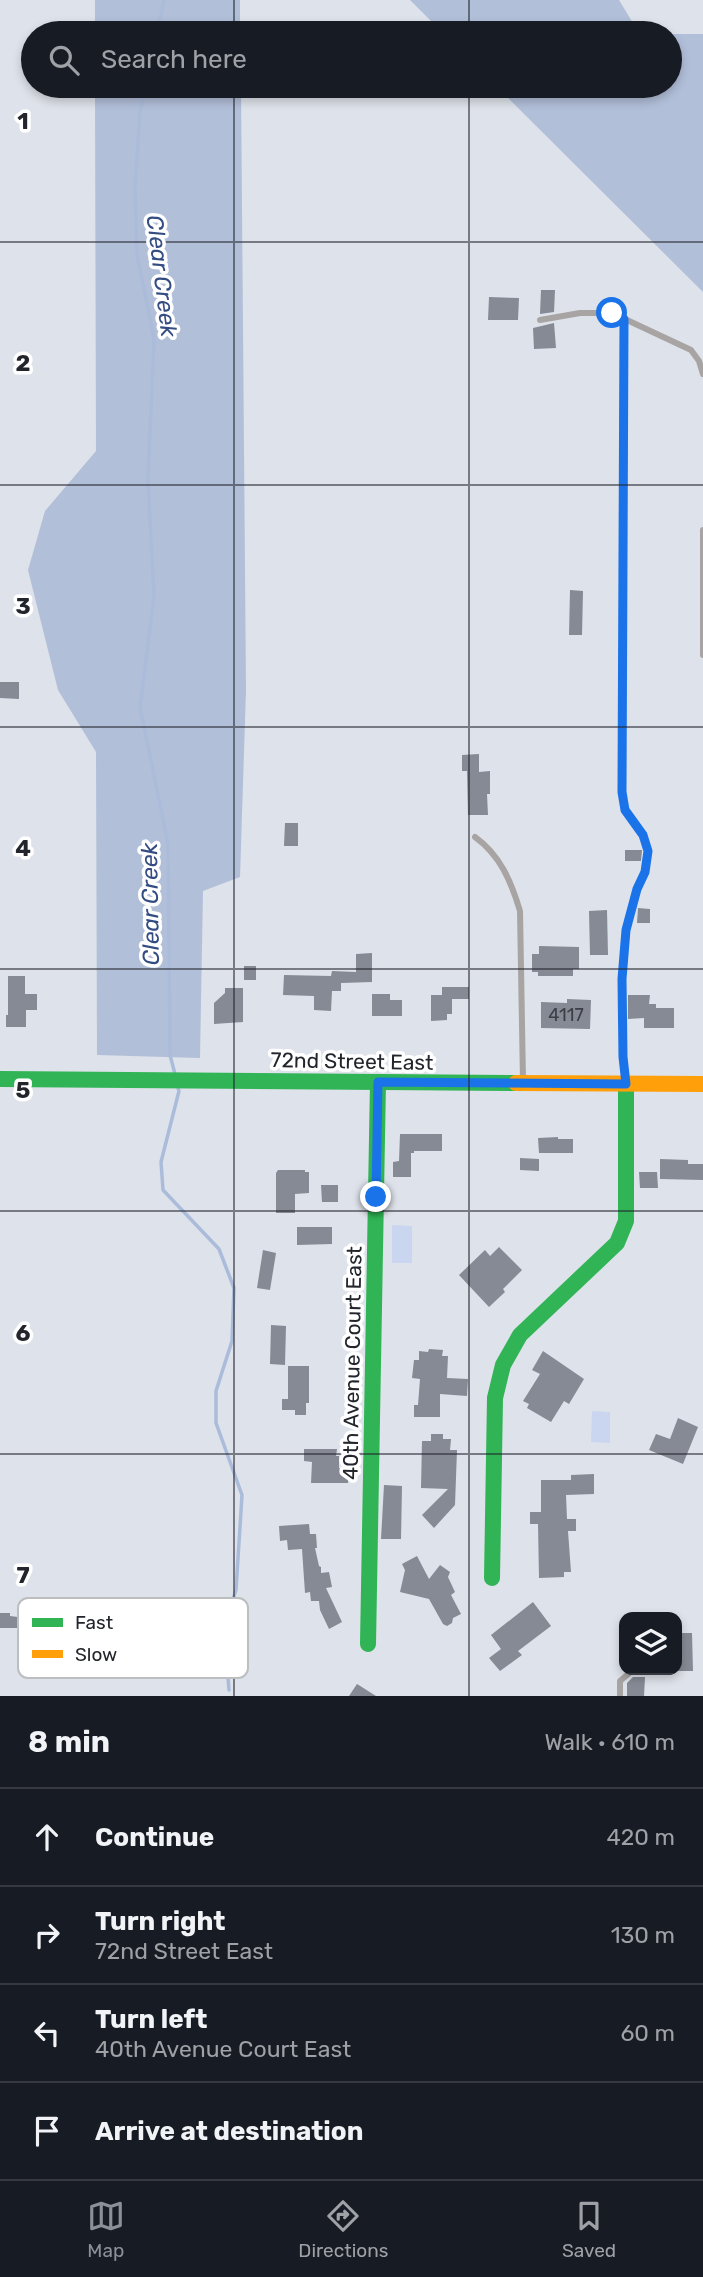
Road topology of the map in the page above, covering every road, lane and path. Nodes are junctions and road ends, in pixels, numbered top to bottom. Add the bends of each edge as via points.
1 (624, 319) junction
2 (540, 320) dead end
3 (703, 374) edge
4 (703, 530) edge
5 (703, 655) edge
6 (475, 837) dead end
7 (0, 1080) edge
8 (378, 1082) junction
9 (523, 1083) junction
10 (626, 1084) junction
11 (703, 1084) edge
12 (492, 1578) dead end
13 (368, 1644) dead end
14 (627, 1675) edge
15 (620, 1696) edge

1 - 2 lane via 612,313 580,313
1 - 3 lane via 691,350
1 - 10 lane via 622,792 625,810 648,851 626,930 622,979
4 - 5 lane
6 - 9 lane via 491,848 513,887 520,911
7 - 8 street, 72nd Street East
8 - 9 street, 72nd Street East
8 - 13 street, 40th Avenue Court East
9 - 10 street, 72nd Street East
10 - 11 street, 72nd Street East
10 - 12 street via 626,1221 622,1233 617,1243 520,1335 501,1365 495,1398
14 - 15 lane via 620,1681

